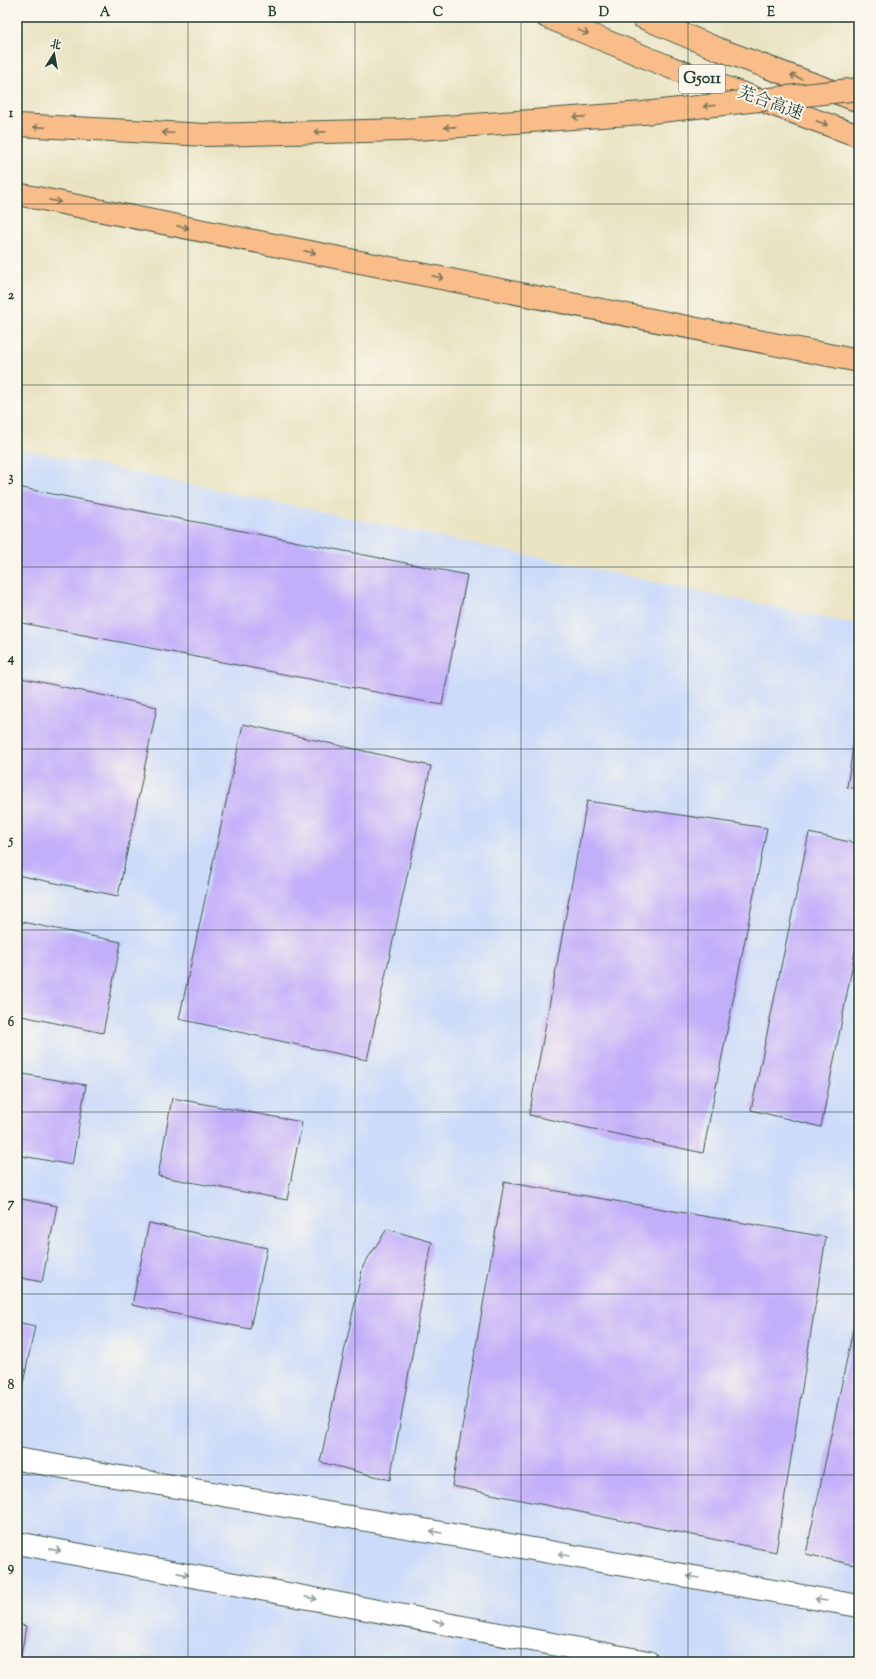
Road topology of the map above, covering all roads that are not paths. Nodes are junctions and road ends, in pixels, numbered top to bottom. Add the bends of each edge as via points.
1 (547, 17) edge
2 (642, 17) edge
3 (859, 89) edge
4 (859, 101) edge
5 (17, 125) edge
6 (859, 136) edge
7 (17, 194) edge
8 (859, 361) edge
9 (17, 1459) edge
10 (17, 1543) edge
11 (859, 1606) edge
12 (648, 1662) edge

1 -> 6 highway, 芜合高速 / G5011 via 672,68
4 -> 2 highway, 芜合高速 / G5011
3 -> 5 highway, bridge via 643,113 411,130 207,135
7 -> 8 highway
11 -> 9 street
10 -> 12 street

